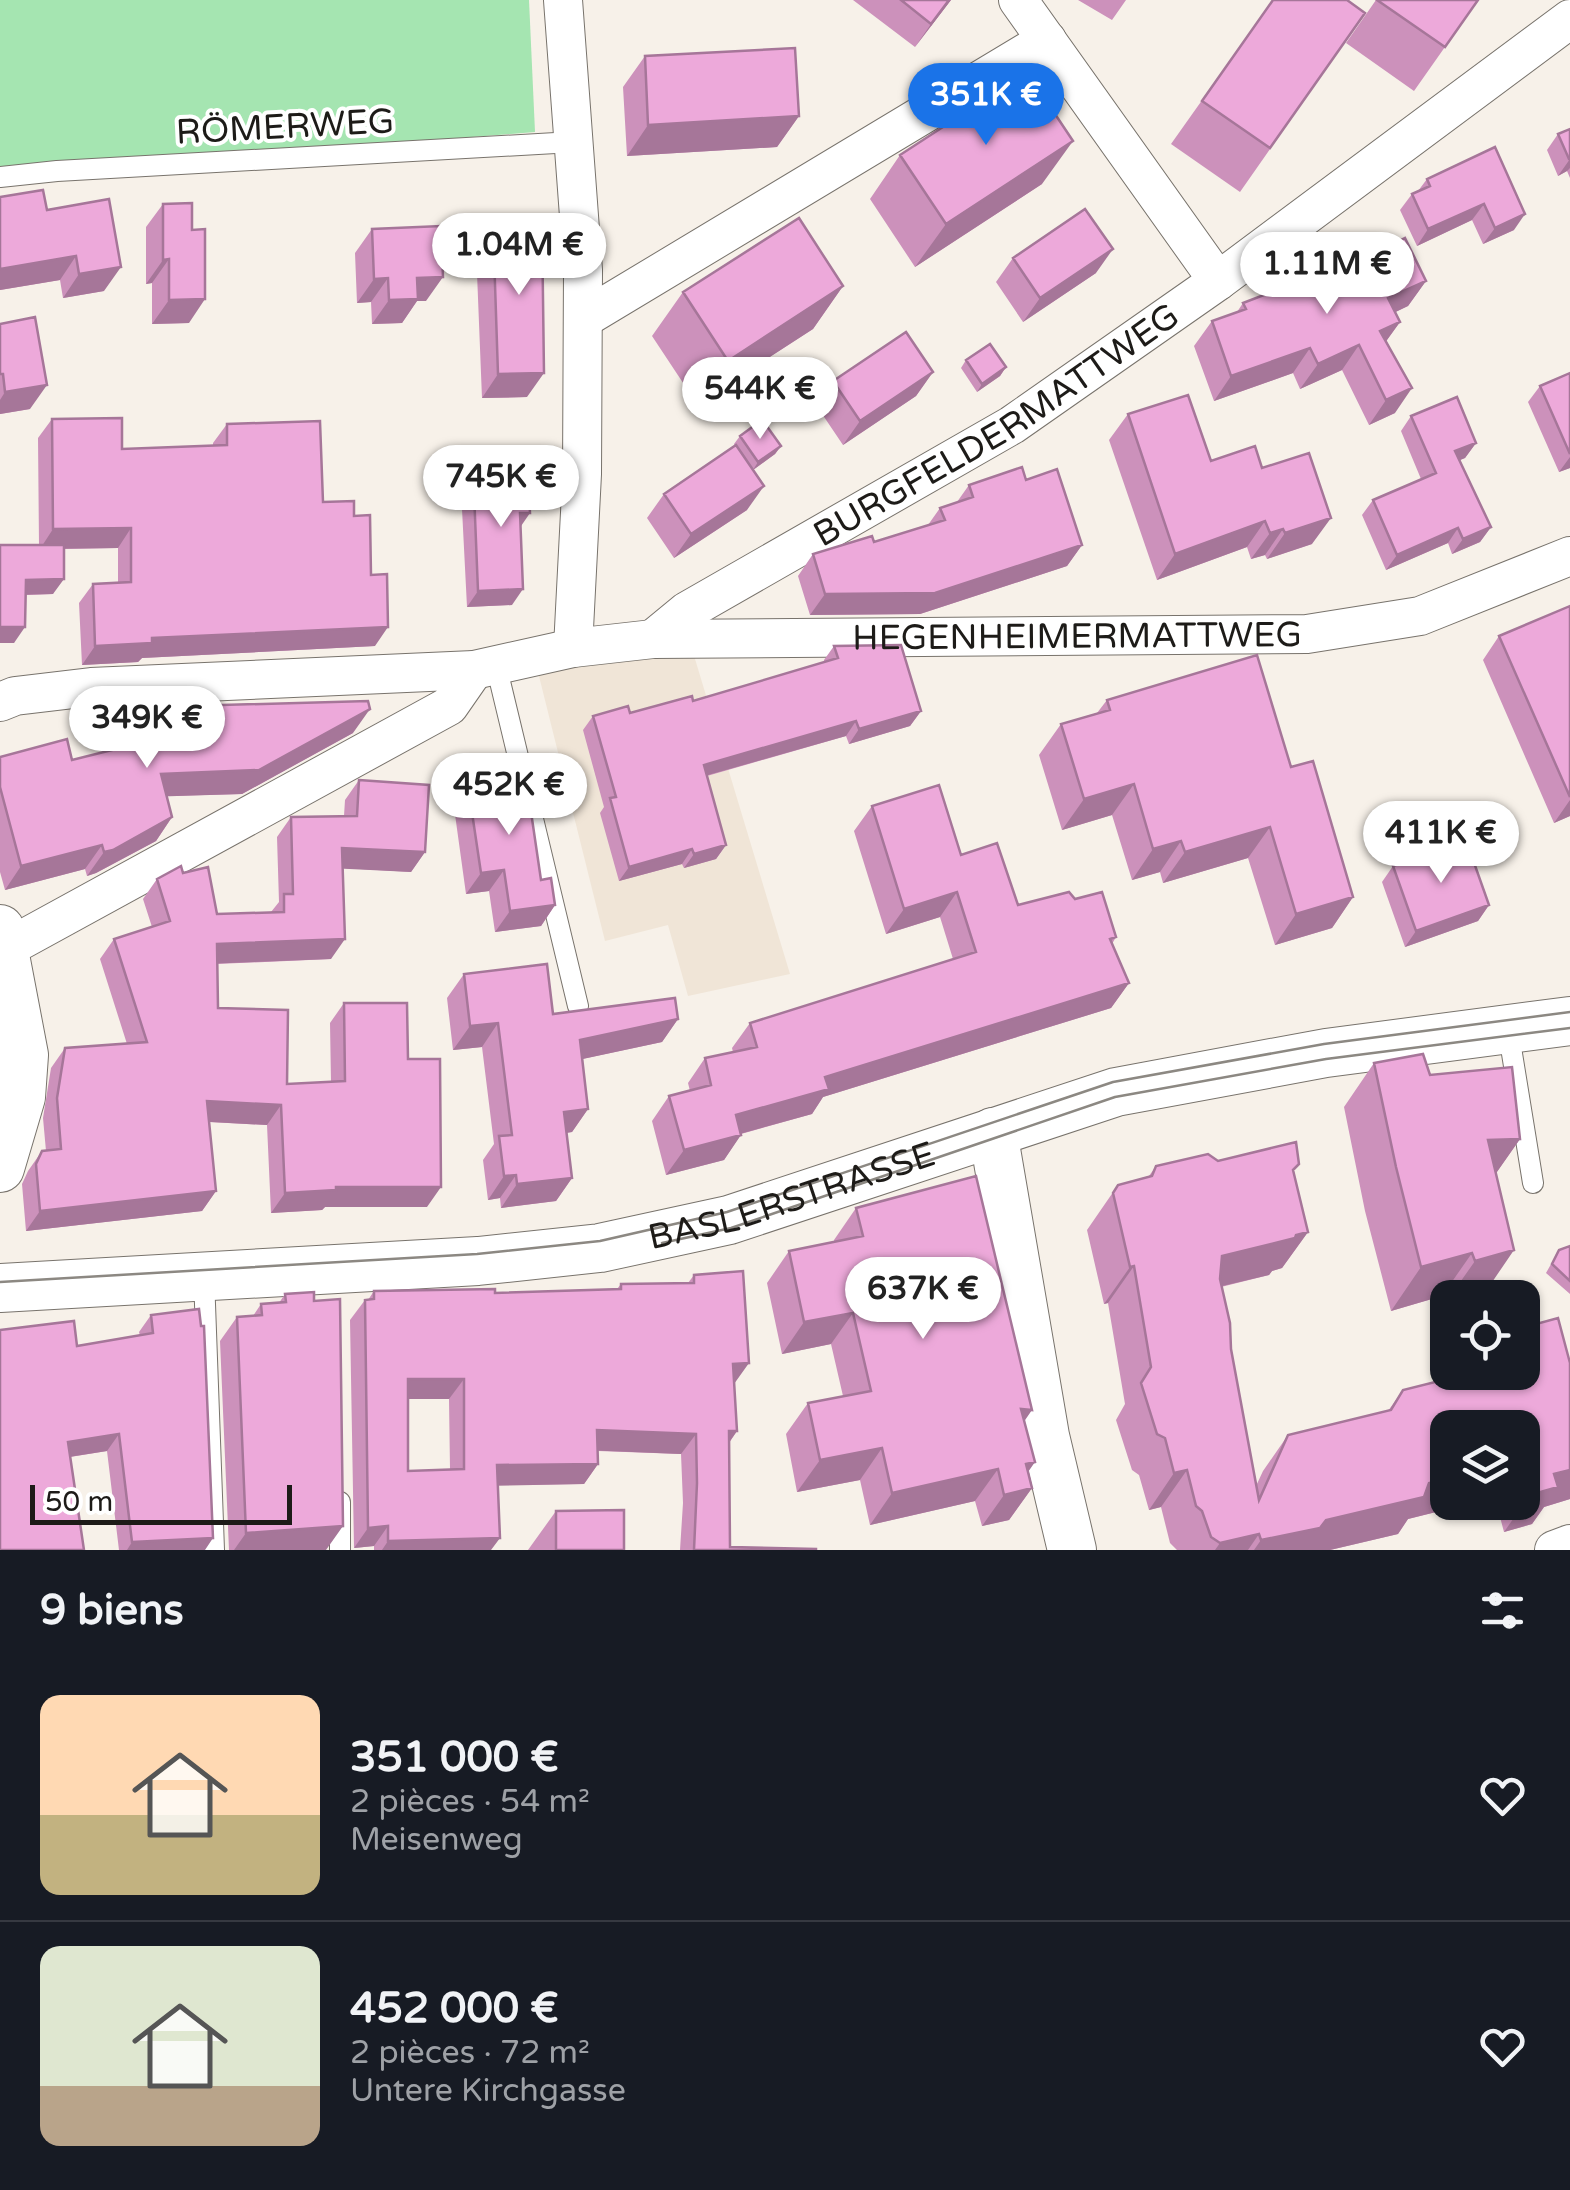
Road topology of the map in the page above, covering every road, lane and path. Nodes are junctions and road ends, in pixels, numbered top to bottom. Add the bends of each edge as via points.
1 (563, 0) edge
2 (1018, 0) edge
3 (1570, 19) edge
4 (1047, 40) junction
5 (574, 142) junction
6 (0, 177) edge
7 (1218, 282) junction
8 (583, 319) junction
9 (1570, 556) edge
10 (653, 639) junction
11 (573, 648) junction
12 (485, 667) junction
13 (0, 702) edge
14 (3, 939) edge
15 (578, 1006) edge
16 (1570, 1021) edge
17 (1508, 1029) junction
18 (993, 1132) junction
19 (0, 1168) edge
20 (1533, 1183) dead end
21 (204, 1277) junction
22 (0, 1288) edge
23 (340, 1474) edge
24 (1570, 1544) edge
25 (214, 1550) edge
26 (340, 1550) edge
27 (1072, 1550) edge
28 (1554, 1550) edge

1 - 5 street
2 - 4 street
3 - 7 street, BURGFELDERMATTWEG
4 - 7 street
4 - 8 street
5 - 6 lane, RÖMERWEG
5 - 8 street
7 - 10 street, BURGFELDERMATTWEG via 1012,425 688,611
8 - 11 street
9 - 10 street, HEGENHEIMERMATTWEG via 1420,616 1306,634
10 - 11 street, HEGENHEIMERMATTWEG
11 - 12 street, HEGENHEIMERMATTWEG
12 - 13 street, HEGENHEIMERMATTWEG via 91,687
12 - 14 street via 449,706
12 - 15 lane
14 - 19 street via 24,1055 21,1097
16 - 17 street, BASLERSTRASSE
17 - 18 street, BASLERSTRASSE via 1326,1053 1116,1092
17 - 20 lane
18 - 21 street, BASLERSTRASSE via 729,1220 600,1248 336,1279
18 - 27 street via 1045,1436
21 - 22 street, BASLERSTRASSE
21 - 25 lane
23 - 26 lane
24 - 28 street

